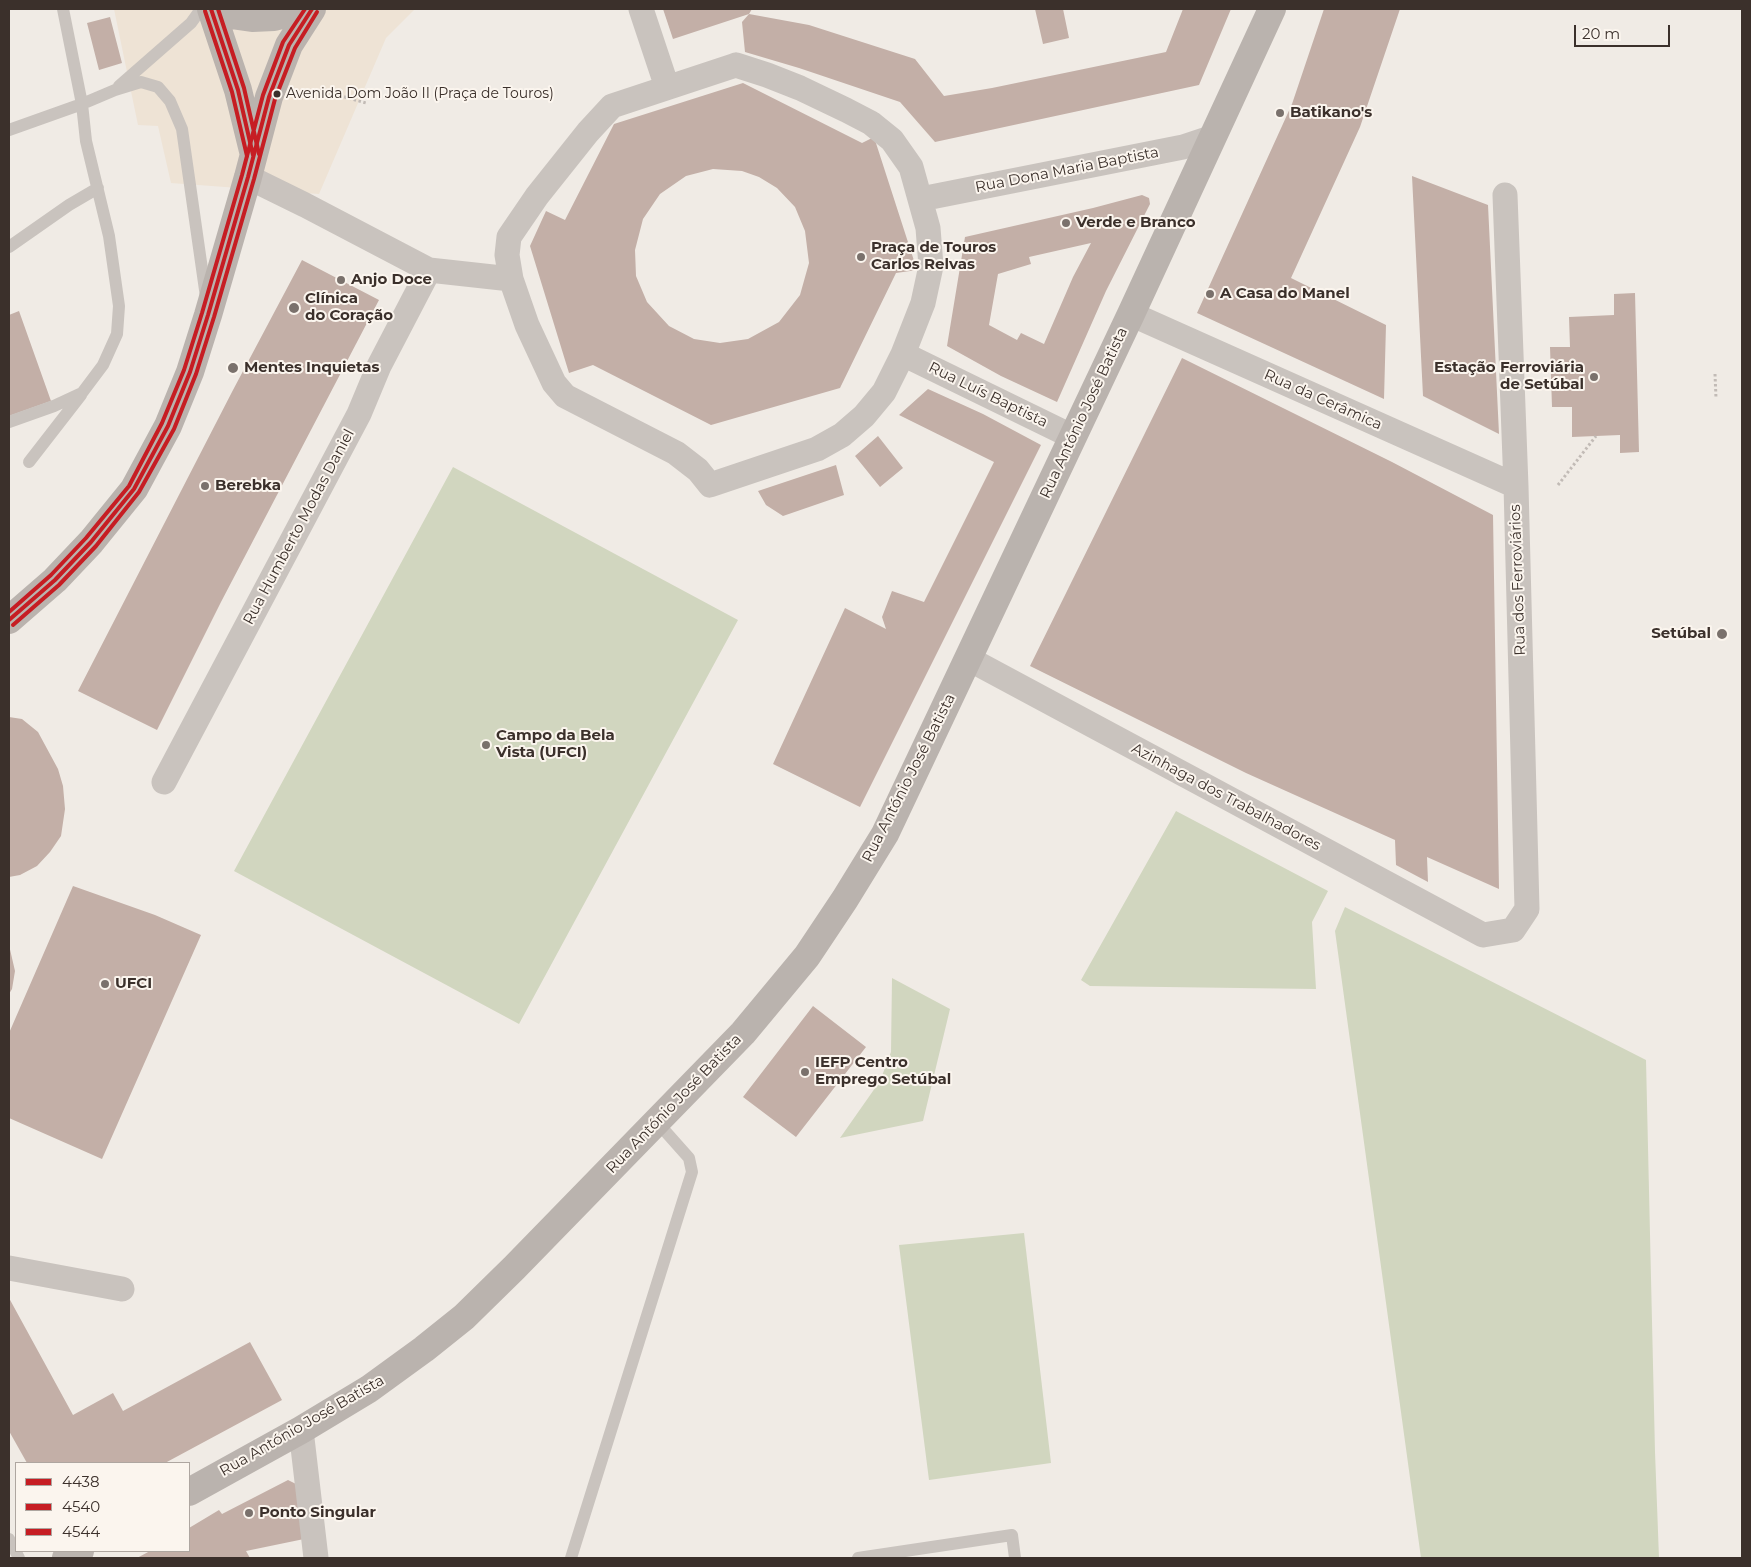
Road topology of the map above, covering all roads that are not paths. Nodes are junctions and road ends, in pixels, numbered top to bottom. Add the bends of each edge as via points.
1 (63, 9) edge
2 (202, 9) edge
3 (212, 9) edge
4 (304, 9) edge
5 (312, 9) edge
6 (641, 9) edge
7 (1272, 9) edge
8 (667, 87) junction
9 (115, 90) junction
10 (82, 104) junction
11 (9, 130) edge
12 (1213, 137) junction
13 (250, 165) junction
14 (98, 188) junction
15 (1505, 195) dead end
16 (920, 199) junction
17 (9, 247) edge
18 (428, 270) junction
19 (511, 279) junction
20 (1131, 314) junction
21 (208, 315) junction
22 (903, 354) junction
23 (82, 393) junction
24 (9, 422) edge
25 (1073, 437) junction
26 (29, 462) dead end
27 (1516, 486) junction
28 (9, 620) edge
29 (969, 659) junction
30 (164, 782) dead end
31 (1483, 935) joint
32 (657, 1122) junction
33 (9, 1268) edge
34 (122, 1289) dead end
35 (301, 1430) junction
36 (190, 1491) edge
37 (9, 1539) edge
38 (15, 1550) edge
39 (78, 1552) edge
40 (66, 1558) edge
41 (316, 1558) edge
42 (571, 1558) edge
43 (858, 1558) edge
44 (1015, 1558) edge

1 - 10 lane
2 - 9 lane via 191,23
3 - 4 main road via 252,18 274,17
3 - 13 main road via 238,90
5 - 13 main road via 285,52 268,97
6 - 8 street
7 - 12 main road, Rua António José Batista
8 - 16 street via 736,65 800,88 871,123 892,140 911,167
8 - 19 street via 612,106 563,162 509,238 507,256
9 - 10 lane
9 - 21 lane via 141,82 158,87 170,101 182,129
10 - 11 lane
10 - 14 lane via 86,141
12 - 16 street, Rua Dona Maria Baptista via 1183,147
12 - 20 main road, Rua António José Batista
13 - 18 street via 305,205
13 - 21 main road
14 - 17 lane
14 - 23 lane via 116,277 117,334 103,365
15 - 27 street, Rua dos Ferroviários
16 - 22 street via 928,228 931,266 923,303
18 - 19 street
18 - 30 street, Rua Humberto Modas Daniel via 379,366 359,414
19 - 22 street via 554,383 565,396 676,453 698,470 710,485 817,449 842,435 884,392
20 - 25 main road, Rua António José Batista
20 - 27 street, Rua da Cerâmica
21 - 28 main road via 168,426 134,489 55,580
22 - 25 street, Rua Luís Baptista
23 - 24 lane
23 - 26 lane
25 - 29 main road, Rua António José Batista
27 - 31 street, Rua dos Ferroviários via 1527,909 1513,930
29 - 31 street, Azinhaga dos Trabalhadores
29 - 32 main road, Rua António José Batista via 885,834 807,956 743,1033
32 - 35 main road, Rua António José Batista via 464,1317 369,1389
32 - 42 lane via 689,1158 692,1172
33 - 34 street
35 - 36 main road, Rua António José Batista
35 - 41 street
37 - 38 lane
39 - 40 main road
43 - 44 lane via 1012,1535

